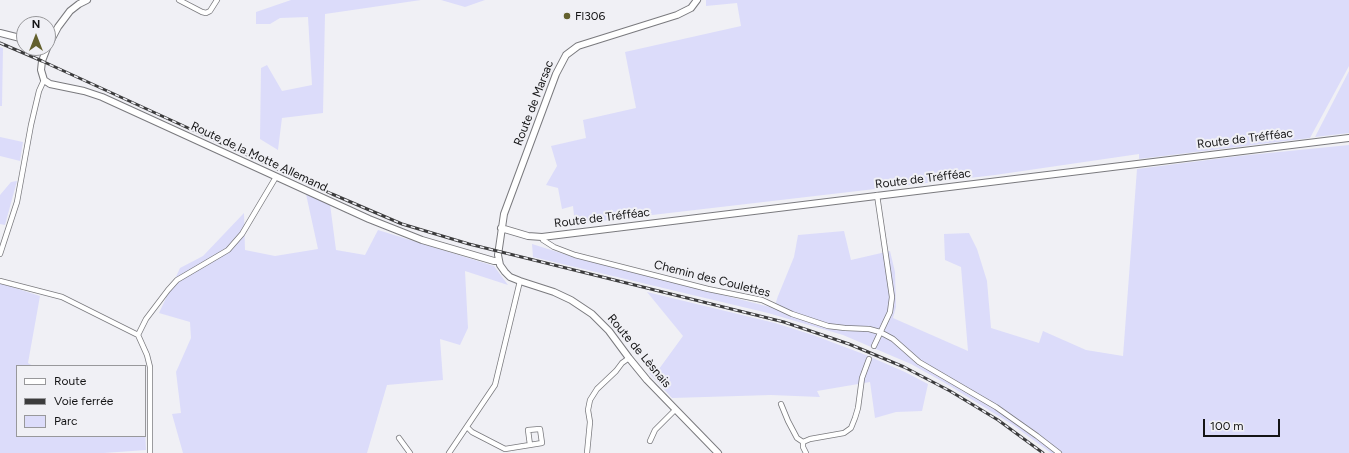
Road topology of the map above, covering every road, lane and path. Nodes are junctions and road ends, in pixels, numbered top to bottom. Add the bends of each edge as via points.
1 (87, 0) edge
2 (179, 0) edge
3 (218, 0) edge
4 (697, 0) edge
5 (56, 31) edge
6 (0, 33) edge
7 (16, 37) edge
8 (44, 56) edge
9 (44, 80) junction
10 (1349, 138) edge
11 (276, 177) junction
12 (877, 195) junction
13 (501, 228) junction
14 (542, 237) junction
15 (0, 254) edge
16 (499, 261) junction
17 (0, 281) edge
18 (520, 281) junction
19 (880, 332) junction
20 (138, 335) junction
21 (874, 346) dead end
22 (629, 358) junction
23 (869, 359) dead end
24 (781, 404) dead end
25 (676, 410) junction
26 (467, 427) junction
27 (399, 438) dead end
28 (650, 440) dead end
29 (803, 442) junction
30 (530, 445) dead end
31 (150, 453) edge
32 (410, 453) edge
33 (449, 453) edge
34 (587, 453) edge
35 (718, 453) edge
36 (806, 453) edge
37 (1059, 453) edge

1 - 5 street via 70,11
2 - 3 street via 202,12 210,11
4 - 13 street, Route de Marsac via 691,8 677,15 578,46 566,55 559,66
6 - 7 street
8 - 9 street via 41,65
9 - 11 street, Route de la Motte Allemand via 102,97
9 - 15 street via 30,125 17,202
10 - 12 street, Route de Tréfféac
11 - 16 street, Route de la Motte Allemand via 422,240
11 - 20 street via 242,234 228,250 177,280 146,319
12 - 14 street, Route de Tréfféac
12 - 19 street via 892,297 890,312
13 - 14 street, Route de Tréfféac via 528,236
13 - 16 street
14 - 19 street, Chemin des Coulettes via 554,247 575,255 762,300 792,314 828,326
16 - 18 street, Route de Lèsnais via 510,277
17 - 20 street via 62,297
18 - 22 street, Route de Lèsnais via 560,294 592,314 610,331
18 - 26 street via 495,386
19 - 21 street
19 - 37 street, Chemin des Coulettes via 919,362 996,407
20 - 31 street via 150,368
22 - 25 street, Route de Lèsnais
22 - 34 street via 597,389 590,400
23 - 29 street via 862,378 857,414 851,428 844,433 810,438
24 - 29 street via 797,438
25 - 28 street via 656,430
25 - 35 street, Route de Lèsnais
26 - 30 street via 505,449
26 - 33 street
27 - 32 street
29 - 36 street

